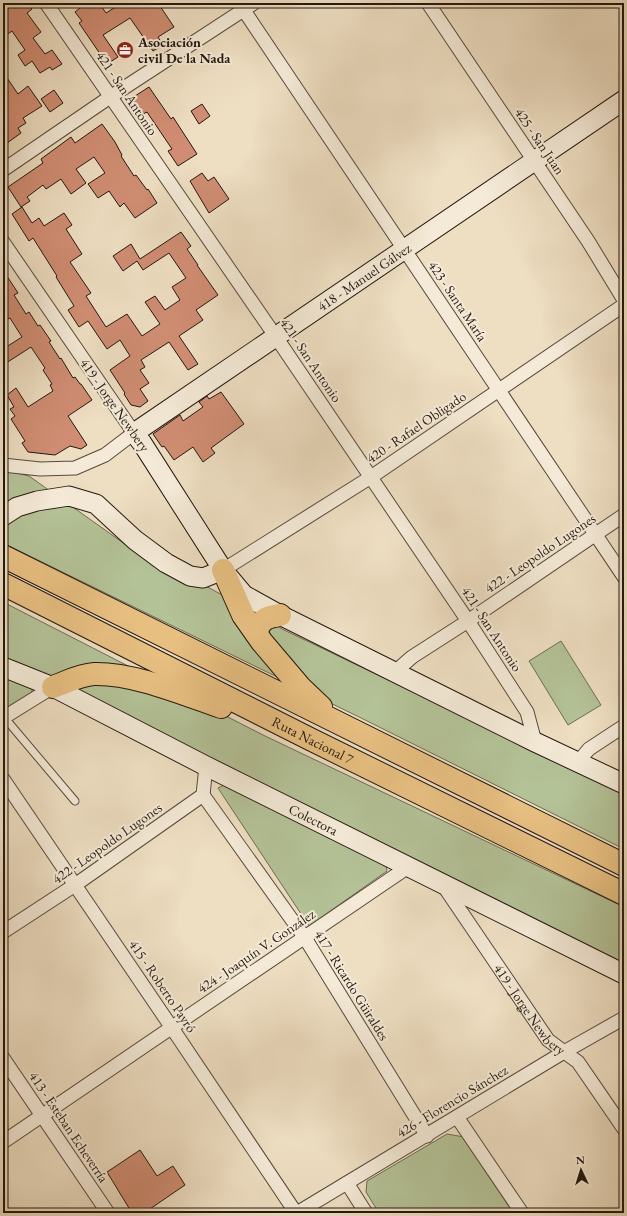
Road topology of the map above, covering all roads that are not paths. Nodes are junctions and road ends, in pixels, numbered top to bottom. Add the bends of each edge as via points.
1 (46, 3) edge
2 (428, 3) edge
3 (246, 5) edge
4 (110, 97) junction
5 (624, 100) edge
6 (534, 161) junction
7 (3, 170) edge
8 (3, 242) edge
9 (404, 249) junction
10 (624, 300) edge
11 (624, 305) edge
12 (276, 337) junction
13 (499, 390) junction
14 (134, 433) junction
15 (3, 466) edge
16 (371, 476) junction
17 (10, 512) edge
18 (624, 515) edge
19 (596, 534) junction
20 (3, 556) edge
21 (223, 570) junction
22 (624, 577) edge
23 (3, 584) edge
24 (280, 615) junction
25 (468, 621) junction
26 (256, 633) junction
27 (3, 667) edge
28 (396, 671) junction
29 (54, 688) junction
30 (4, 718) edge
31 (624, 726) edge
32 (358, 733) junction
33 (310, 739) junction
34 (535, 742) junction
35 (578, 762) junction
36 (206, 766) junction
37 (3, 779) edge
38 (624, 784) edge
39 (203, 795) junction
40 (75, 801) dead end
41 (624, 865) edge
42 (408, 867) junction
43 (442, 884) junction
44 (75, 885) junction
45 (624, 894) edge
46 (3, 932) edge
47 (305, 938) junction
48 (624, 974) edge
49 (624, 1018) edge
50 (172, 1028) junction
51 (564, 1052) junction
52 (3, 1058) edge
53 (42, 1116) junction
54 (457, 1117) junction
55 (624, 1129) edge
56 (427, 1136) junction
57 (3, 1142) edge
58 (347, 1183) junction
59 (108, 1213) edge
60 (296, 1213) edge
61 (366, 1213) edge
62 (522, 1213) edge

1 - 4 street, 421 - San Antonio
2 - 6 street, 425 - San Juan
3 - 4 street
3 - 9 street, 423 - Santa María
4 - 7 street
4 - 12 street, 421 - San Antonio
5 - 6 street, 418 - Manuel Gálvez
6 - 9 street, 418 - Manuel Gálvez
6 - 10 street, 425 - San Juan
8 - 14 street, 419 - Jorge Newbery
9 - 12 street, 418 - Manuel Gálvez
9 - 13 street, 423 - Santa María
11 - 13 street, 420 - Rafael Obligado
12 - 14 street, 418 - Manuel Gálvez
12 - 16 street, 421 - San Antonio
13 - 16 street, 420 - Rafael Obligado
13 - 19 street, 423 - Santa María
14 - 15 street, 418 - Manuel Gálvez via 105,455 75,468
14 - 21 street, 419 - Jorge Newbery
16 - 21 street, 420 - Rafael Obligado
16 - 25 street, 421 - San Antonio
17 - 21 street via 36,501 68,496 96,504 135,540 166,563 190,576 203,578
18 - 19 street, 422 - Leopoldo Lugones
19 - 22 street, 423 - Santa María
19 - 25 street, 422 - Leopoldo Lugones
20 - 32 highway, Ruta Nacional 7
21 - 24 street via 244,595
21 - 26 highway via 244,615
23 - 33 highway, Ruta Nacional 7
24 - 26 highway via 263,620
24 - 28 street
25 - 28 street, 422 - Leopoldo Lugones via 412,657
25 - 34 street, 421 - San Antonio via 527,712
26 - 32 highway via 320,707
27 - 29 street, Colectora
28 - 34 street
29 - 30 street
29 - 33 highway via 77,677 93,674 129,677 226,708
29 - 36 street, Colectora
30 - 40 lane
31 - 35 street via 590,749
32 - 41 highway, Ruta Nacional 7
33 - 45 highway, Ruta Nacional 7
34 - 35 street
35 - 38 street
36 - 39 street
36 - 42 street, Colectora
37 - 44 street, 415 - Roberto Payró
39 - 44 street, 422 - Leopoldo Lugones
39 - 47 street, 417 - Ricardo Güiraldes
42 - 43 street, Colectora
42 - 47 street, 424 - Joaquín V. González
43 - 48 street, Colectora
43 - 51 street, 419 - Jorge Newbery via 548,1040
44 - 46 street, 422 - Leopoldo Lugones
44 - 50 street, 415 - Roberto Payró
47 - 50 street, 424 - Joaquín V. González
47 - 56 street, 417 - Ricardo Güiraldes
49 - 51 street, 426 - Florencio Sánchez
50 - 53 street, 424 - Joaquín V. González
50 - 60 street, 415 - Roberto Payró
51 - 54 street, 426 - Florencio Sánchez
51 - 55 street, 419 - Jorge Newbery via 578,1062
52 - 53 street, 413 - Esteban Echeverría
53 - 57 street, 424 - Joaquín V. González
53 - 59 street, 413 - Esteban Echeverría
54 - 56 street, 426 - Florencio Sánchez
54 - 62 street
56 - 58 street, 426 - Florencio Sánchez
58 - 60 street, 426 - Florencio Sánchez
58 - 61 street

